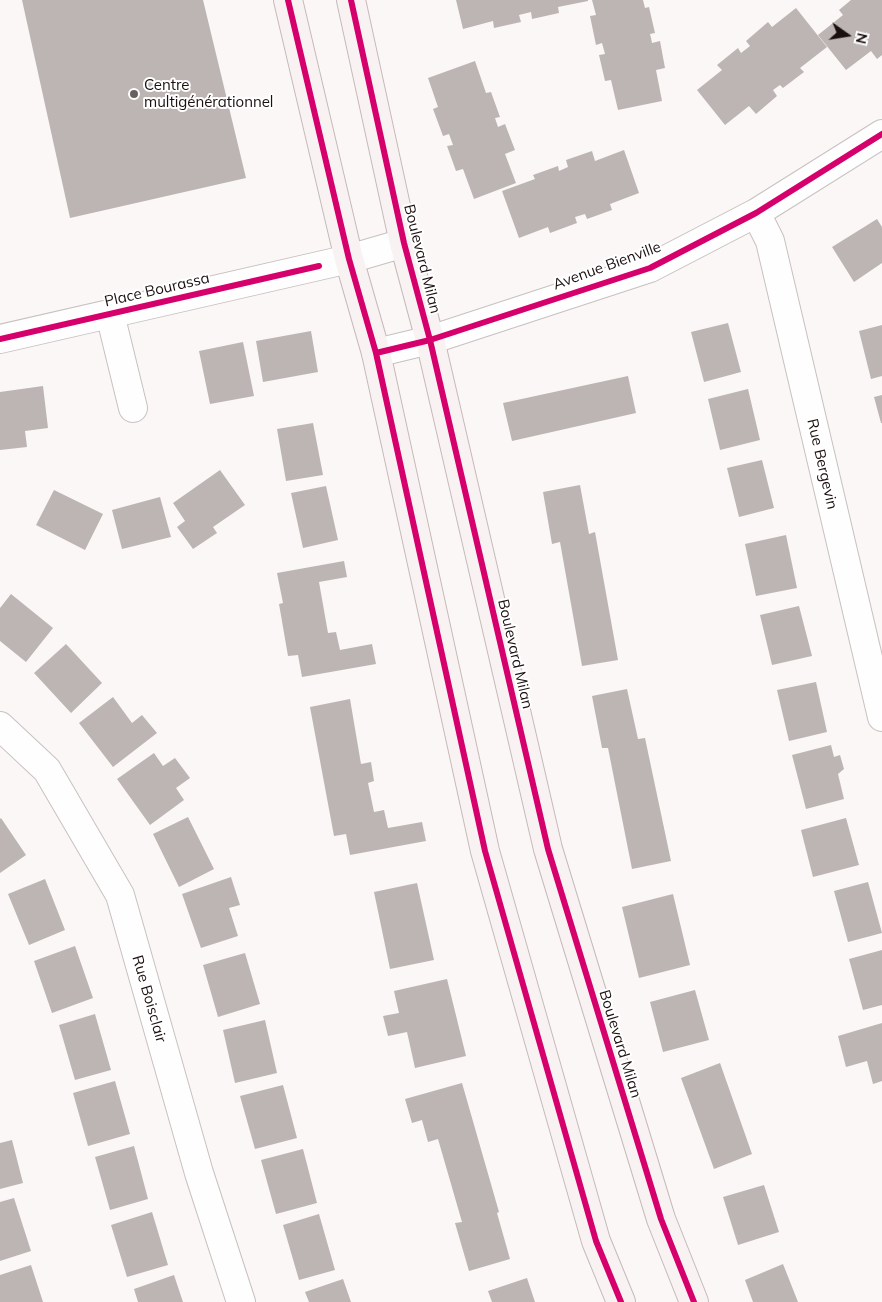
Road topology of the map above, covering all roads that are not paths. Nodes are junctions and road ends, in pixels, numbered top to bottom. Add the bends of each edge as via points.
1 (288, 0) edge
2 (351, 0) edge
3 (882, 134) edge
4 (756, 213) junction
5 (404, 243) junction
6 (349, 259) junction
7 (110, 314) junction
8 (0, 339) edge
9 (430, 340) junction
10 (376, 353) junction
11 (133, 408) dead end
12 (882, 716) edge
13 (0, 726) edge
14 (241, 1302) edge
15 (621, 1302) edge
16 (694, 1302) edge

1 - 6 main road
2 - 5 main road, Boulevard Milan
3 - 4 street, Avenue Bienville
4 - 9 street, Avenue Bienville via 650,268
4 - 12 street, Rue Bergevin via 770,241
5 - 6 street, Place Bourassa
5 - 9 main road, Boulevard Milan
6 - 7 street, Place Bourassa
6 - 10 main road
7 - 8 street, Place Bourassa
7 - 11 street, Place Bourassa
9 - 10 street, Avenue Bienville
9 - 16 main road, Boulevard Milan via 548,849 661,1220
10 - 15 main road via 485,852 596,1241
13 - 14 street, Rue Boisclair via 46,770 120,895 199,1173

